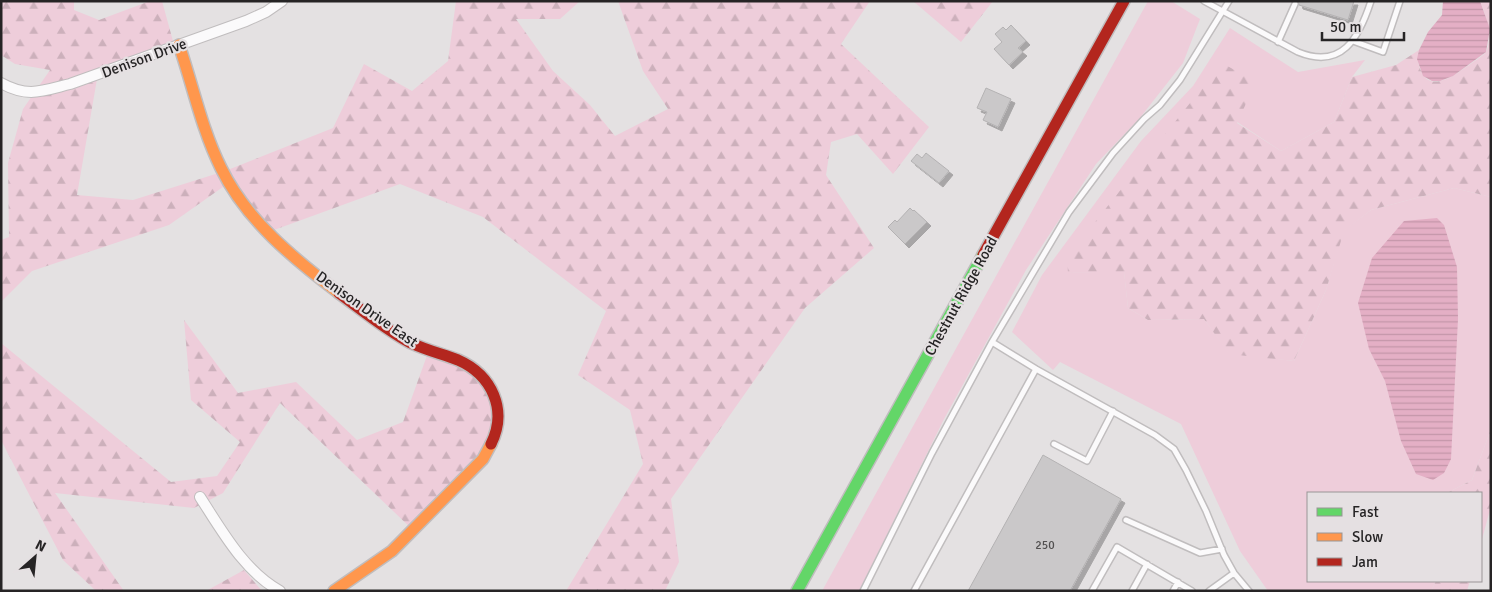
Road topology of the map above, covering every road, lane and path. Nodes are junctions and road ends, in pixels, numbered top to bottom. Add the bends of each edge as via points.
1 (282, 1) edge
2 (1124, 1) edge
3 (1204, 1) edge
4 (1229, 1) edge
5 (1371, 1) edge
6 (1400, 1) edge
7 (1295, 4) dead end
8 (1223, 12) junction
9 (1278, 42) junction
10 (1353, 42) junction
11 (179, 45) junction
12 (1, 83) edge
13 (992, 342) junction
14 (1036, 369) junction
15 (1112, 412) junction
16 (1054, 444) dead end
17 (200, 497) dead end
18 (1126, 520) dead end
19 (1222, 549) junction
20 (1147, 564) junction
21 (1234, 573) junction
22 (1178, 582) junction
23 (280, 591) edge
24 (334, 591) edge
25 (797, 591) edge
26 (863, 591) edge
27 (914, 591) edge
28 (1092, 591) edge
29 (1132, 591) edge
30 (1173, 591) edge
31 (1192, 591) edge
32 (1209, 591) edge
33 (1249, 591) edge

1 - 11 street, Denison Drive via 246,21
2 - 25 street, Chestnut Ridge Road
3 - 8 lane
4 - 8 lane
5 - 10 lane
6 - 10 lane via 1383,52
7 - 9 lane
8 - 9 lane
8 - 13 lane via 1180,80 1113,152 1069,212
9 - 10 lane via 1310,57 1320,58 1334,54
11 - 12 street, Denison Drive via 43,91 26,93
11 - 24 street, Denison Drive East via 213,150 247,208 319,277 404,339 471,366 489,384 498,406 497,433 484,459 392,551
13 - 14 lane
13 - 26 lane
14 - 15 lane
14 - 27 lane
15 - 16 lane via 1087,460
15 - 19 lane via 1155,435 1174,450
17 - 23 street via 247,564 262,580
18 - 19 lane via 1200,553
19 - 21 lane
20 - 22 lane
20 - 28 lane via 1117,547
20 - 29 lane
21 - 32 lane
21 - 33 lane
22 - 30 lane
22 - 31 lane

